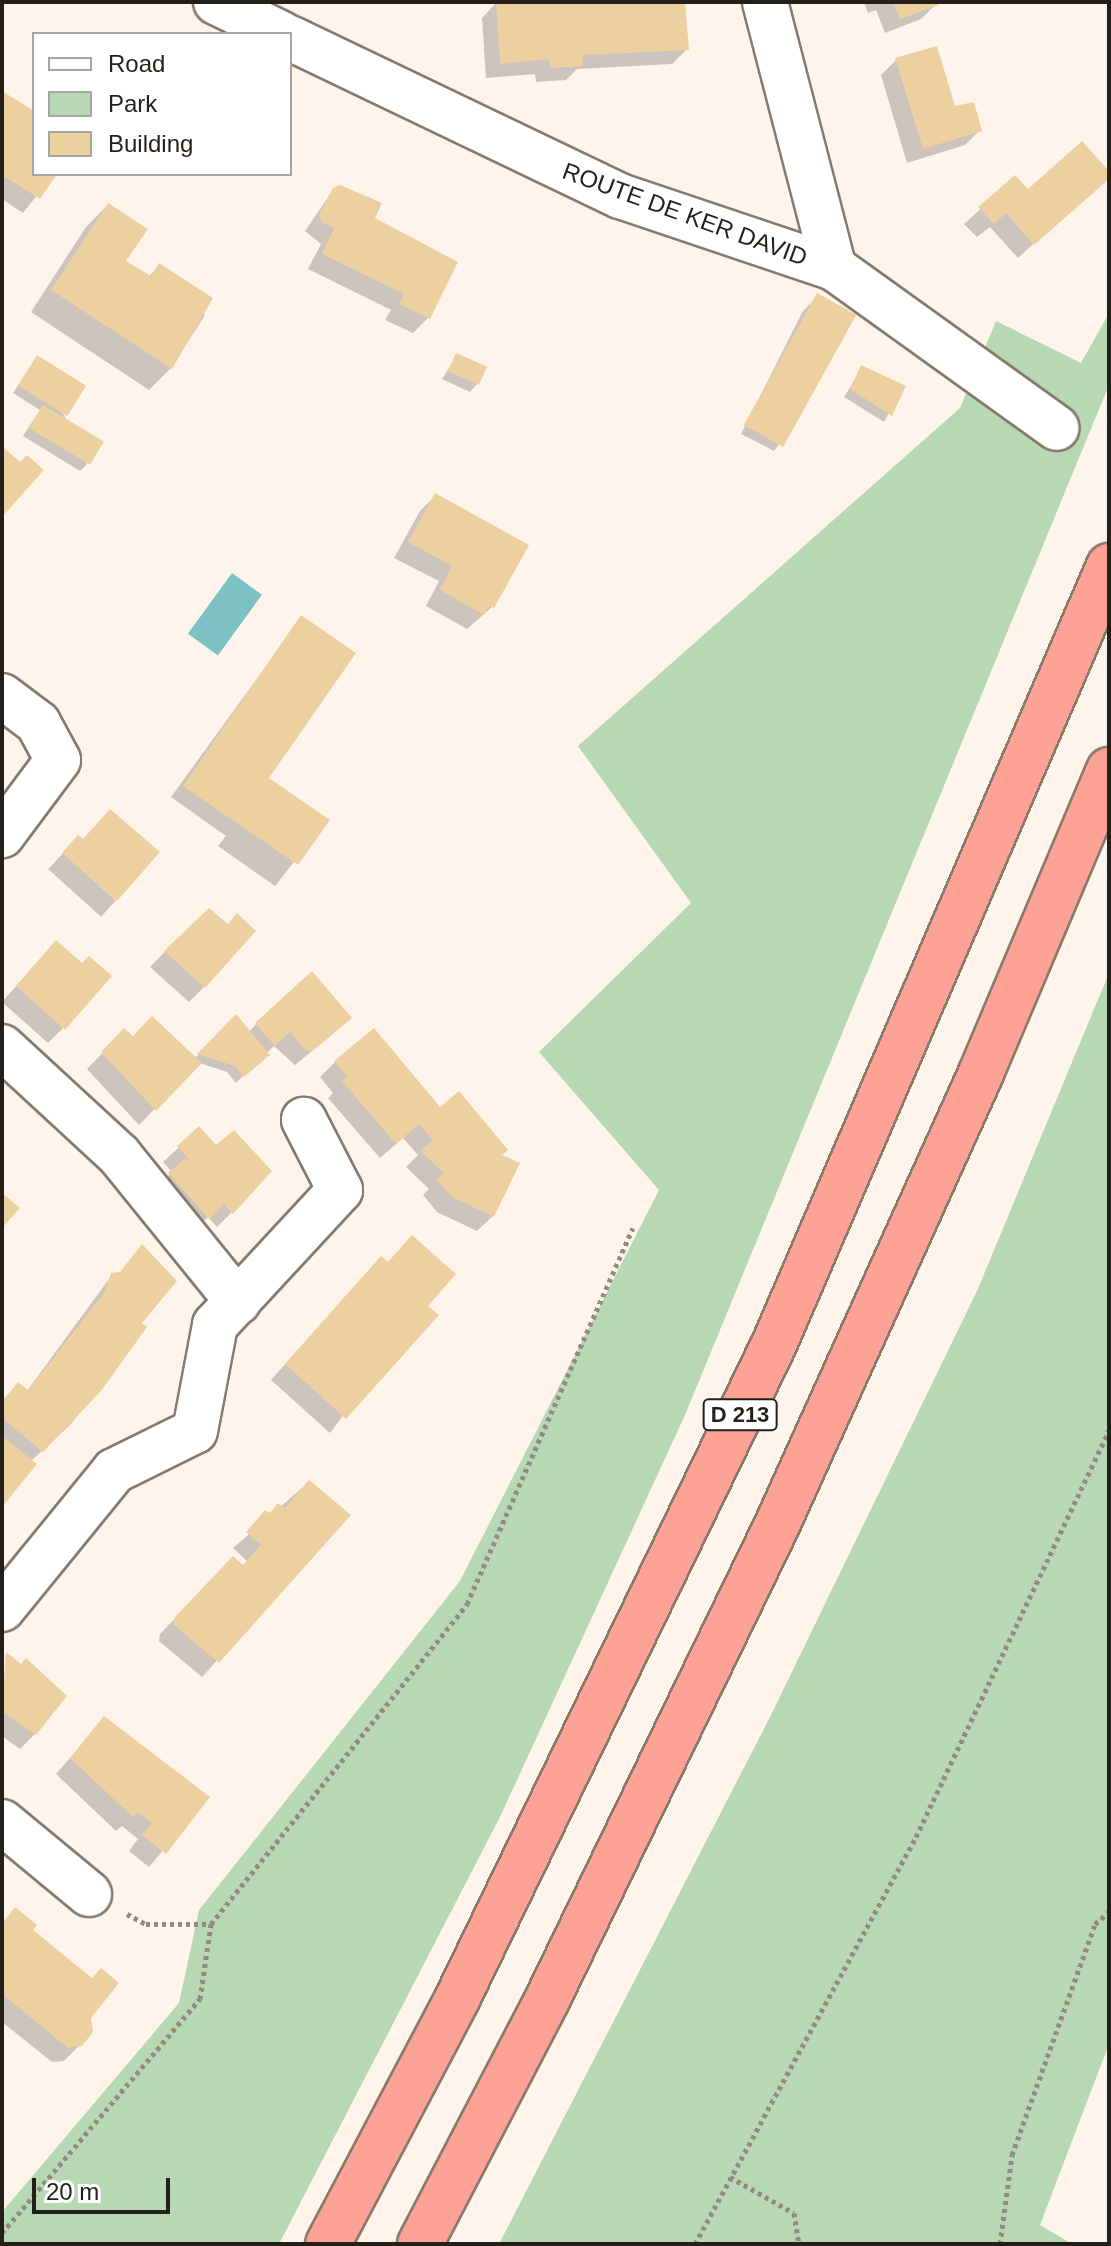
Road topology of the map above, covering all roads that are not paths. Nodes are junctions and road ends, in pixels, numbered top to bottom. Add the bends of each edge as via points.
1 (216, 2) edge
2 (765, 2) edge
3 (278, 32) edge
4 (292, 39) edge
5 (834, 268) junction
6 (1057, 428) dead end
7 (1109, 566) edge
8 (2, 696) edge
9 (1109, 770) edge
10 (2, 835) edge
11 (2, 1047) edge
12 (304, 1120) dead end
13 (238, 1302) junction
14 (2, 1609) edge
15 (2, 1822) edge
16 (89, 1894) road end
17 (328, 2244) edge
18 (420, 2244) edge

1 - 3 street
2 - 5 street
4 - 5 street, ROUTE DE KER DAVID via 620,196
5 - 6 street, ROUTE DE KER DAVID
7 - 17 highway, D 213 via 775,1342 458,1997
8 - 10 street via 38,723 58,760
9 - 18 highway via 981,1073 777,1525 547,2000
11 - 13 street via 119,1155
12 - 13 street via 340,1190
13 - 14 street via 215,1325 195,1431 114,1471
15 - 16 street

